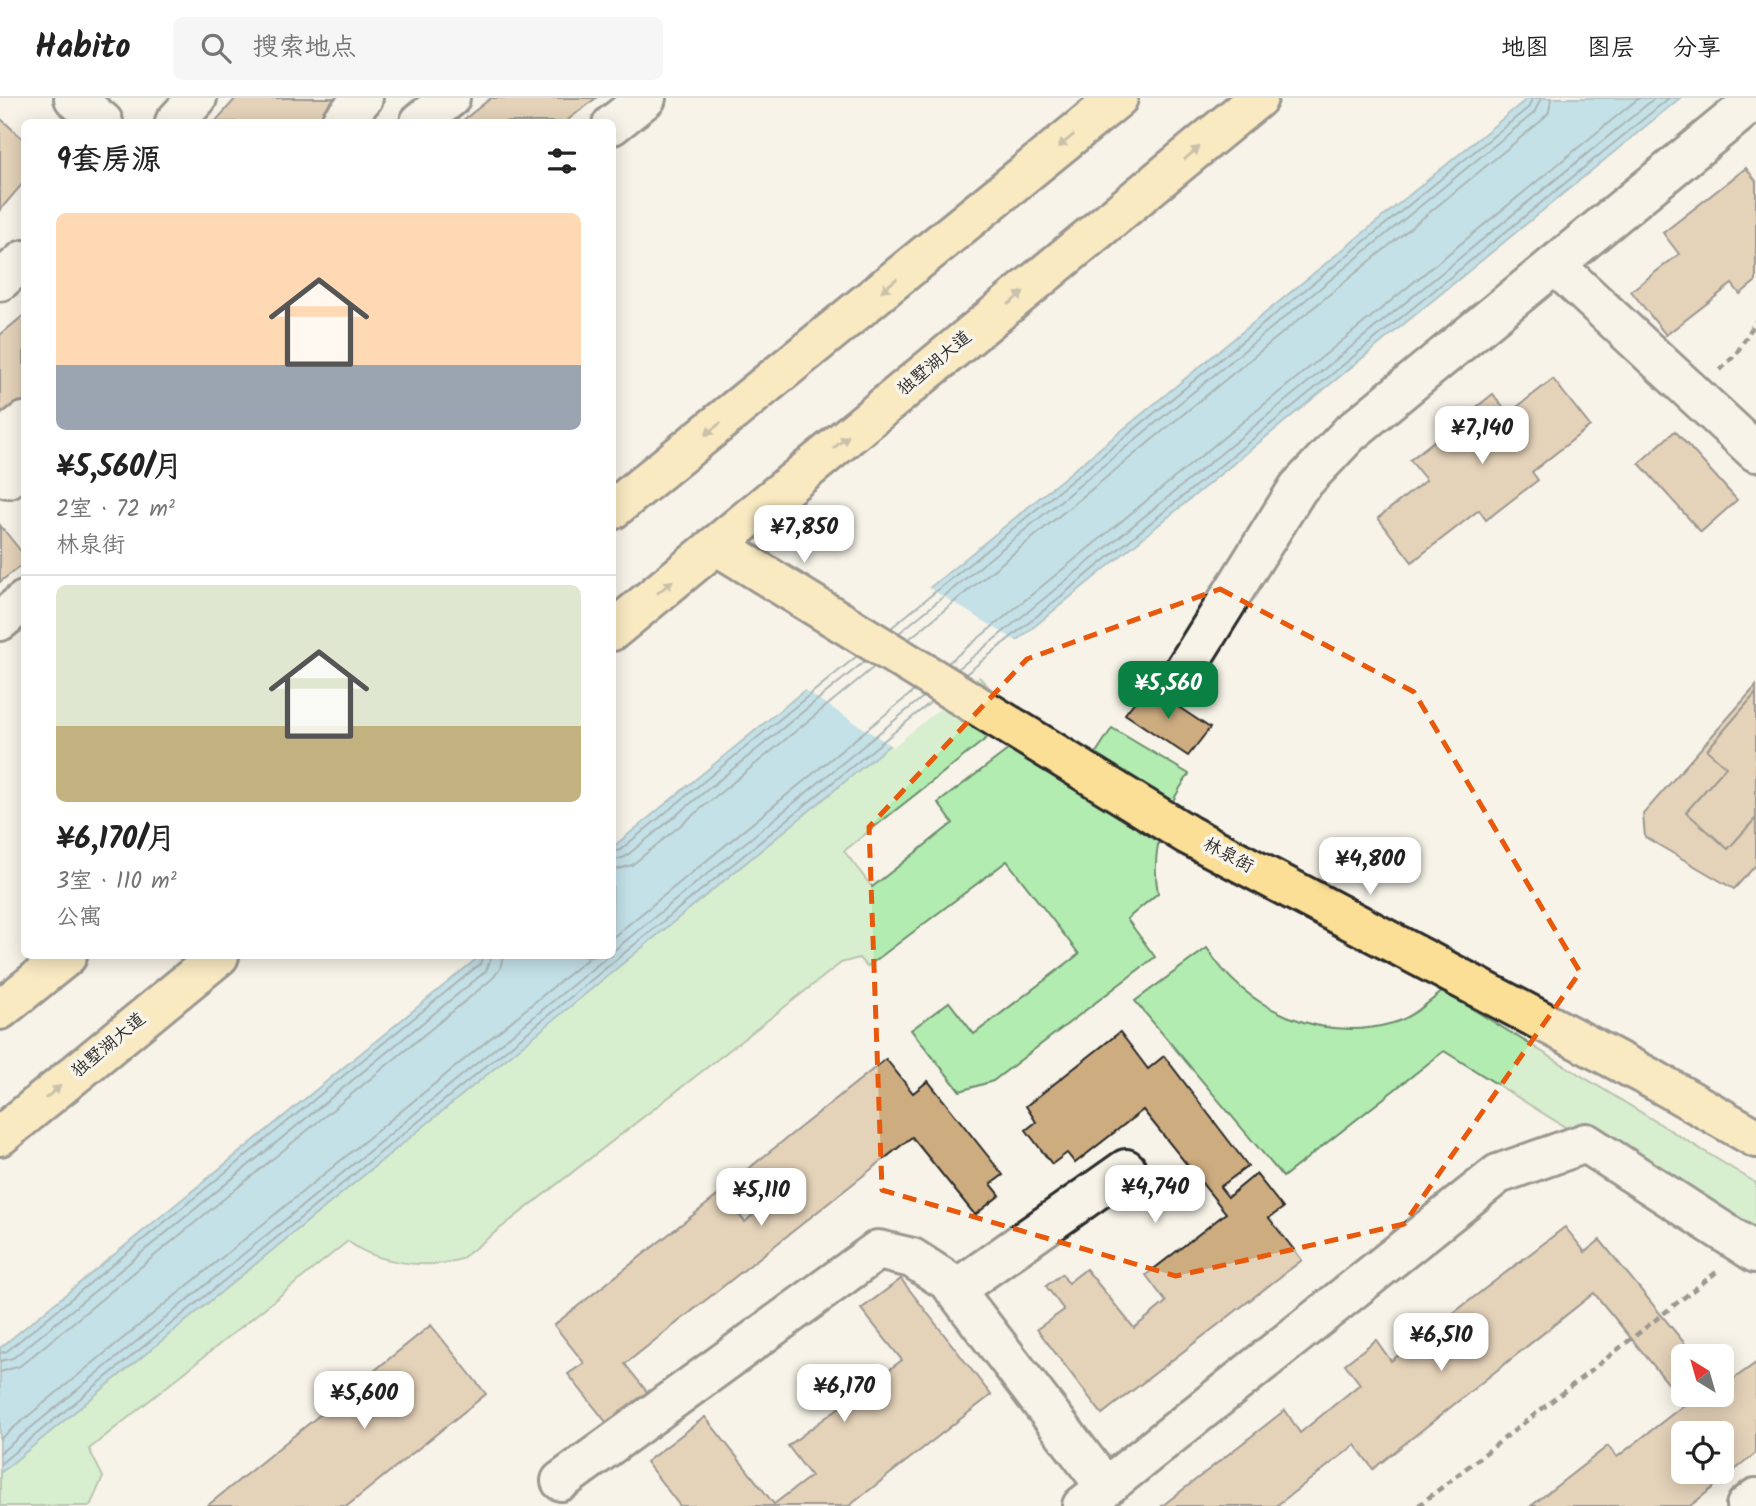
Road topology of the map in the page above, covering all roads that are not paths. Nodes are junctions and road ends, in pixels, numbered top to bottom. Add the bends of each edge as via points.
1 (74, 98) edge
2 (197, 98) edge
3 (363, 98) edge
4 (450, 98) edge
5 (646, 98) edge
6 (1118, 98) edge
7 (1258, 98) edge
8 (1756, 99) edge
9 (99, 119) edge
10 (178, 119) edge
11 (344, 119) edge
12 (424, 119) edge
13 (616, 122) edge
14 (21, 263) edge
15 (1555, 265) junction
16 (0, 281) edge
17 (21, 424) edge
18 (0, 441) edge
19 (1756, 452) edge
20 (21, 467) edge
21 (0, 468) edge
22 (616, 507) edge
23 (716, 545) junction
24 (21, 604) edge
25 (0, 621) edge
26 (616, 628) edge
27 (1185, 669) dead end
28 (63, 959) edge
29 (215, 959) edge
30 (0, 1010) edge
31 (0, 1136) edge
32 (1756, 1138) edge
33 (1126, 1169) dead end
34 (1752, 1250) edge
35 (955, 1290) junction
36 (561, 1481) dead end
37 (1094, 1496) edge
38 (1756, 1498) edge
39 (1746, 1506) edge

1 - 9 street
2 - 10 street
3 - 11 street
4 - 12 street
5 - 13 street
6 -> 22 main road
23 -> 7 main road, 独墅湖大道
8 - 15 street
14 - 16 street
15 - 19 street
15 - 27 street via 1349,434 1298,488
17 - 18 street
20 - 21 street via 8,478
26 -> 23 main road, 独墅湖大道
23 - 32 main road, 林泉街 via 1188,835
24 - 25 street
28 - 30 main road
31 -> 29 main road, 独墅湖大道
33 - 35 street
34 - 37 street via 1586,1143 1498,1174
35 - 36 street via 912,1258 878,1250
35 - 37 street
38 - 39 street

